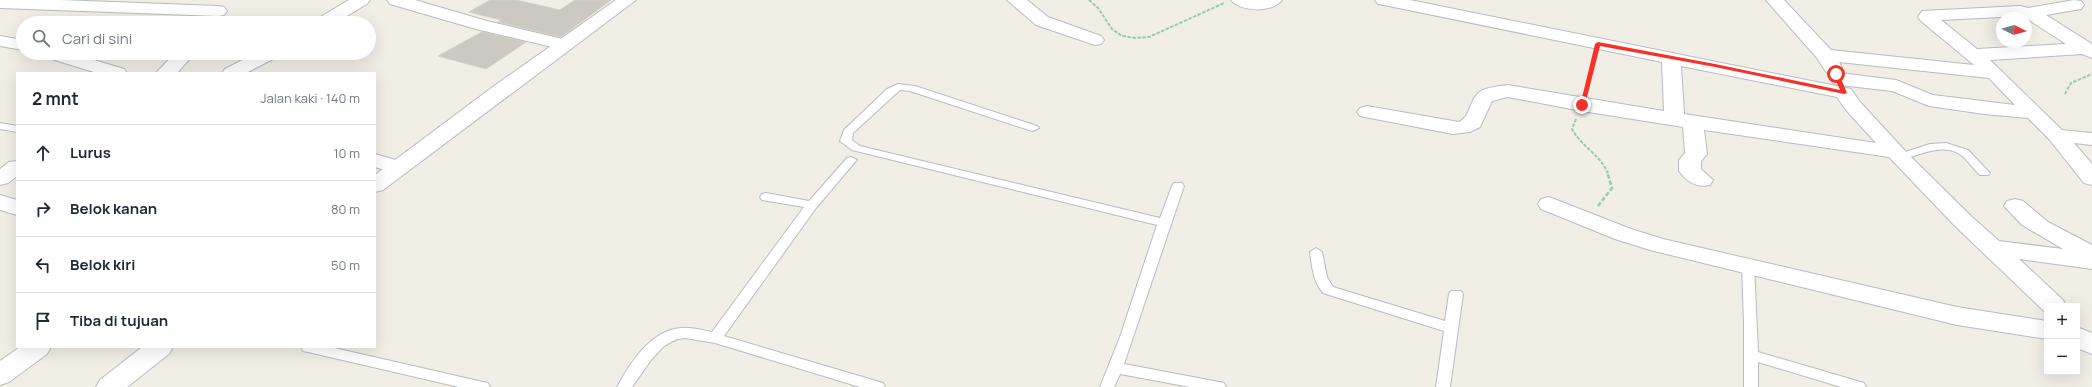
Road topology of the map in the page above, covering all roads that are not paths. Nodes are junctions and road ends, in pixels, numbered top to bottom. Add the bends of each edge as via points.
1 (361, 0) edge
2 (396, 0) edge
3 (627, 0) edge
4 (1016, 0) edge
5 (1273, 0) edge
6 (1384, 0) edge
7 (1775, 0) edge
8 (1232, 2) edge
9 (0, 3) edge
10 (2075, 5) dead end
11 (218, 11) edge
12 (1996, 12) edge
13 (1998, 12) edge
14 (2024, 12) edge
15 (2032, 12) edge
16 (2032, 15) edge
17 (335, 16) edge
18 (1096, 40) dead end
19 (0, 41) edge
20 (16, 44) edge
21 (565, 45) junction
22 (2089, 50) edge
23 (1825, 55) junction
24 (1974, 55) junction
25 (1672, 57) junction
26 (75, 60) edge
27 (179, 60) edge
28 (257, 60) edge
29 (115, 72) edge
30 (167, 72) edge
31 (234, 72) edge
32 (1995, 73) junction
33 (1842, 86) junction
34 (1367, 112) dead end
35 (2033, 112) junction
36 (1684, 120) junction
37 (0, 126) edge
38 (1033, 128) dead end
39 (16, 129) edge
40 (2056, 135) junction
41 (2092, 139) edge
42 (1898, 154) junction
43 (376, 160) edge
44 (851, 160) dead end
45 (16, 168) edge
46 (398, 168) junction
47 (1984, 173) dead end
48 (0, 178) edge
49 (2092, 178) edge
50 (1702, 180) dead end
51 (376, 184) edge
52 (1178, 186) dead end
53 (766, 197) dead end
54 (0, 202) edge
55 (1548, 204) dead end
56 (812, 206) junction
57 (2015, 206) dead end
58 (16, 208) edge
59 (1164, 223) junction
60 (1990, 247) junction
61 (1316, 252) dead end
62 (2092, 255) edge
63 (2092, 260) edge
64 (1748, 266) junction
65 (1456, 294) dead end
66 (2051, 303) edge
67 (1451, 328) junction
68 (2044, 330) edge
69 (715, 338) junction
70 (2080, 338) edge
71 (2092, 345) edge
72 (37, 348) edge
73 (159, 348) edge
74 (312, 348) edge
75 (1751, 355) junction
76 (1116, 368) junction
77 (0, 375) edge
78 (109, 387) edge
79 (483, 387) edge
80 (624, 387) edge
81 (878, 387) edge
82 (1107, 387) edge
83 (1219, 387) edge
84 (1443, 387) edge
85 (1751, 387) edge
86 (1859, 387) edge

1 - 17 street
2 - 21 street via 482,25
3 - 21 street
4 - 18 street via 1042,21
5 - 8 street via 1267,4
6 - 25 street
7 - 23 street
9 - 11 street
10 - 15 street
12 - 24 street via 1928,15 1927,17
13 - 14 street
16 - 22 street
19 - 20 street
21 - 46 street
22 - 24 street
23 - 32 street
23 - 33 street
24 - 32 street
25 - 33 street
25 - 36 street
26 - 29 street
27 - 30 street
28 - 31 street
32 - 35 street
33 - 35 street via 1896,86 1929,100
33 - 42 street via 1852,106
34 - 36 street via 1463,128 1473,123 1484,98 1498,92 1518,92 1582,105
35 - 40 street
36 - 42 street
36 - 50 street via 1696,154 1690,160 1690,171
37 - 39 lane
38 - 59 lane via 911,88 898,87 890,91 848,132 846,141 856,148
40 - 41 street
40 - 49 street
42 - 47 lane via 1933,148 1956,149 1965,153
42 - 60 street
43 - 46 street
44 - 56 lane
45 - 48 street
46 - 51 street
52 - 59 lane
53 - 56 lane
54 - 58 street
55 - 64 street via 1587,221 1658,245
56 - 69 lane
57 - 62 street via 2034,224
59 - 76 lane
60 - 63 street
60 - 66 street via 2027,278
61 - 67 lane via 1321,278 1328,290
64 - 68 street via 1957,316
64 - 75 lane
65 - 67 lane
67 - 84 lane
69 - 80 lane via 694,334 666,337 654,347
69 - 81 lane
70 - 71 street
72 - 77 street
73 - 78 street
74 - 79 lane
75 - 85 lane
75 - 86 lane
76 - 82 lane
76 - 83 lane

